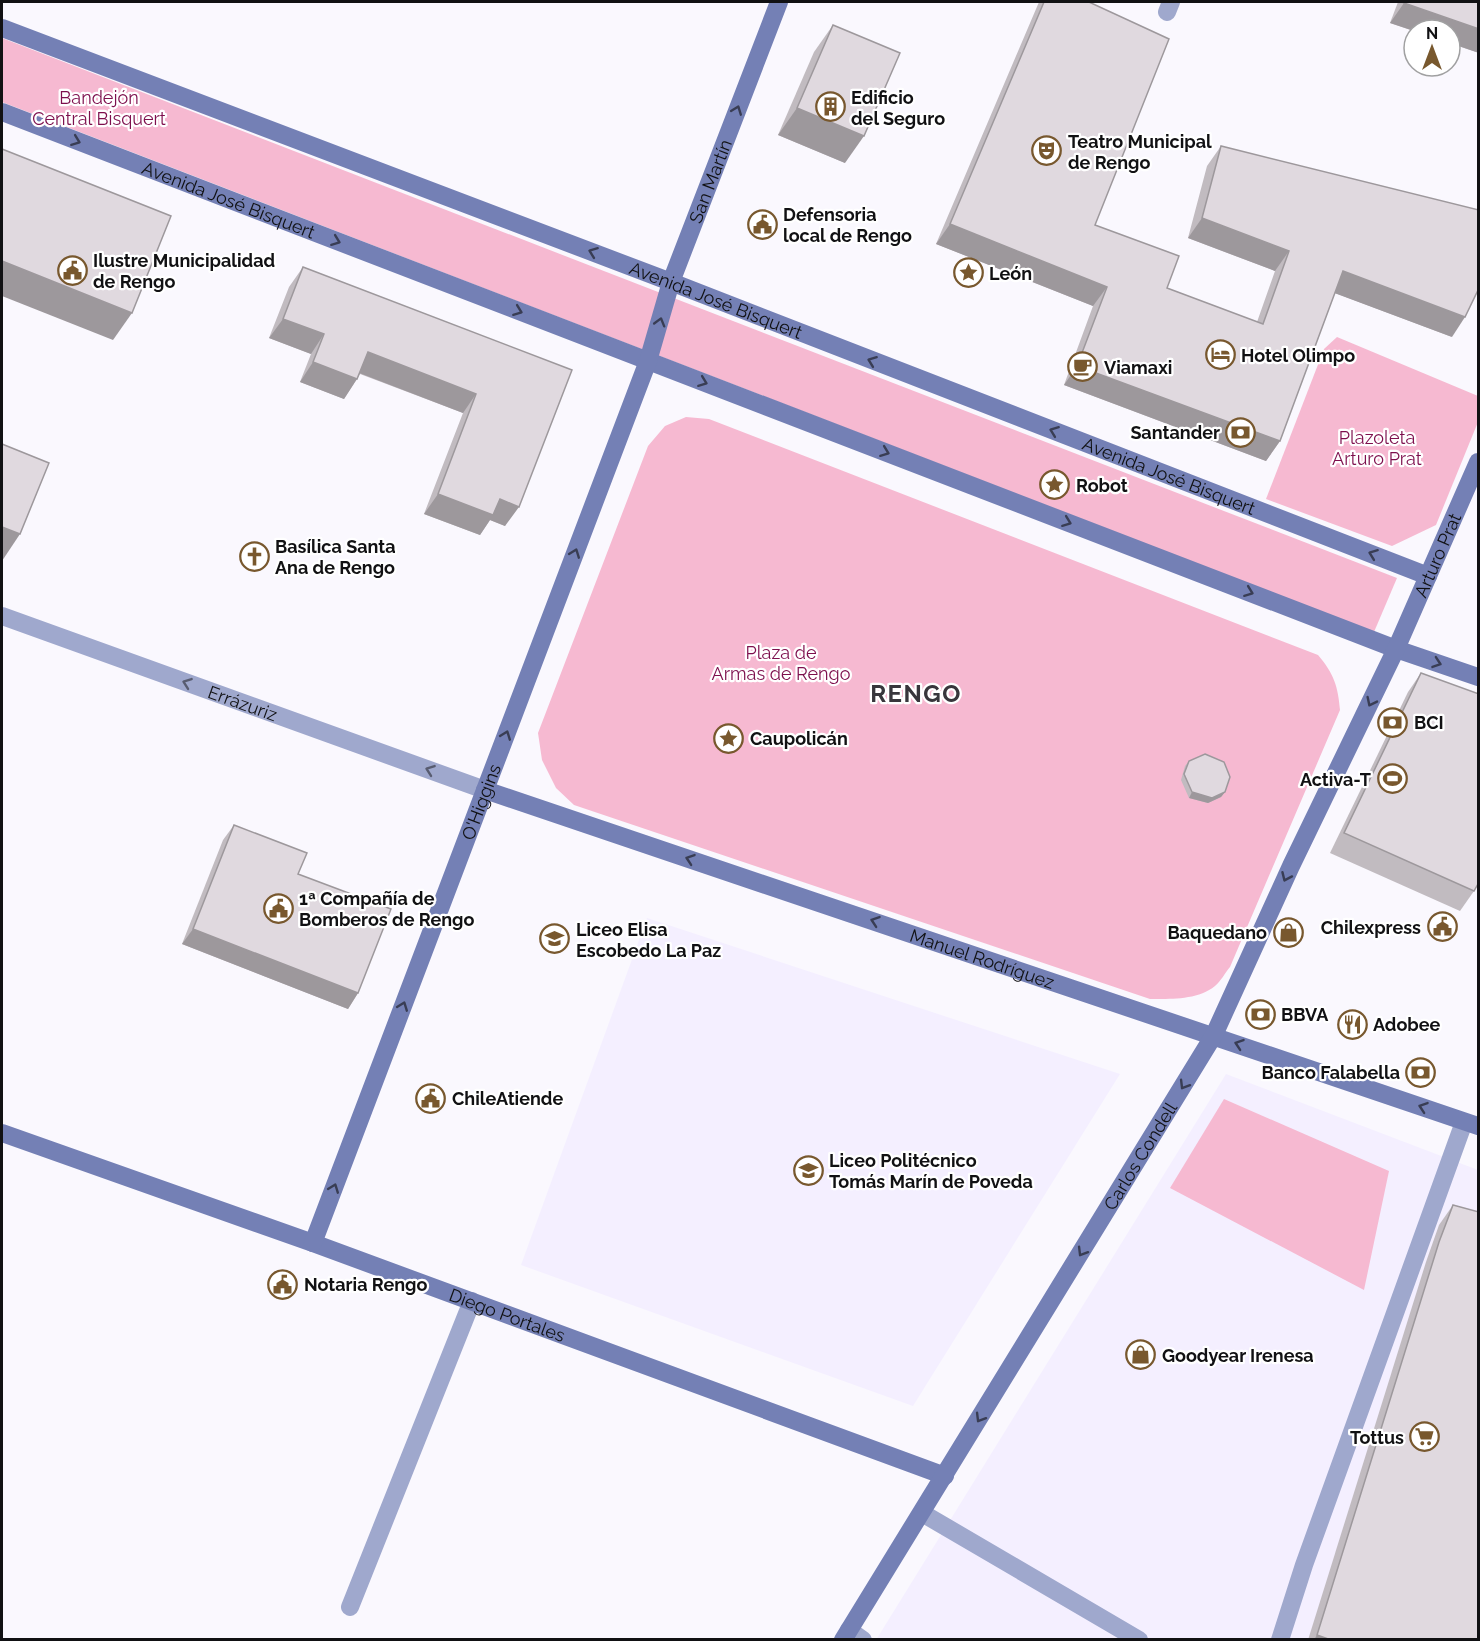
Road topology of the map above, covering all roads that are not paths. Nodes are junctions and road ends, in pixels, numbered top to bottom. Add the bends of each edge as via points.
1 (779, 2) edge
2 (2, 28) edge
3 (2, 112) edge
4 (671, 282) junction
5 (648, 362) junction
6 (1479, 462) edge
7 (1428, 576) junction
8 (2, 616) edge
9 (1396, 649) junction
10 (1479, 677) edge
11 (485, 790) junction
12 (1214, 1035) junction
13 (1472, 1124) edge
14 (2, 1133) edge
15 (313, 1243) junction
16 (472, 1301) junction
17 (945, 1476) junction
18 (922, 1513) junction
19 (350, 1607) dead end
20 (852, 1636) edge
21 (1139, 1640) edge
22 (1280, 1640) edge

4 -> 1 main road, San Martín
4 -> 2 main road, Avenida José Bisquert
3 -> 5 main road, Avenida José Bisquert
5 -> 4 main road, San Martín
7 -> 4 main road, Avenida José Bisquert
5 -> 9 main road, Avenida José Bisquert
11 -> 5 main road, O'Higgins
6 - 7 main road, Arturo Prat
7 - 9 main road, Arturo Prat
11 -> 8 street, Errázuriz
9 -> 10 main road, Avenida José Bisquert
9 -> 12 main road, Carlos Condell
12 -> 11 main road, Manuel Rodríguez
15 -> 11 main road, O'Higgins
13 -> 12 main road, Manuel Rodríguez
12 -> 17 main road, Carlos Condell
13 - 22 street via 1304,1565
14 - 15 main road, Diego Portales
15 - 16 main road, Diego Portales
16 - 17 main road, Diego Portales
16 - 19 street
17 - 18 main road, Carlos Condell
18 - 20 main road, Carlos Condell
18 - 21 street

